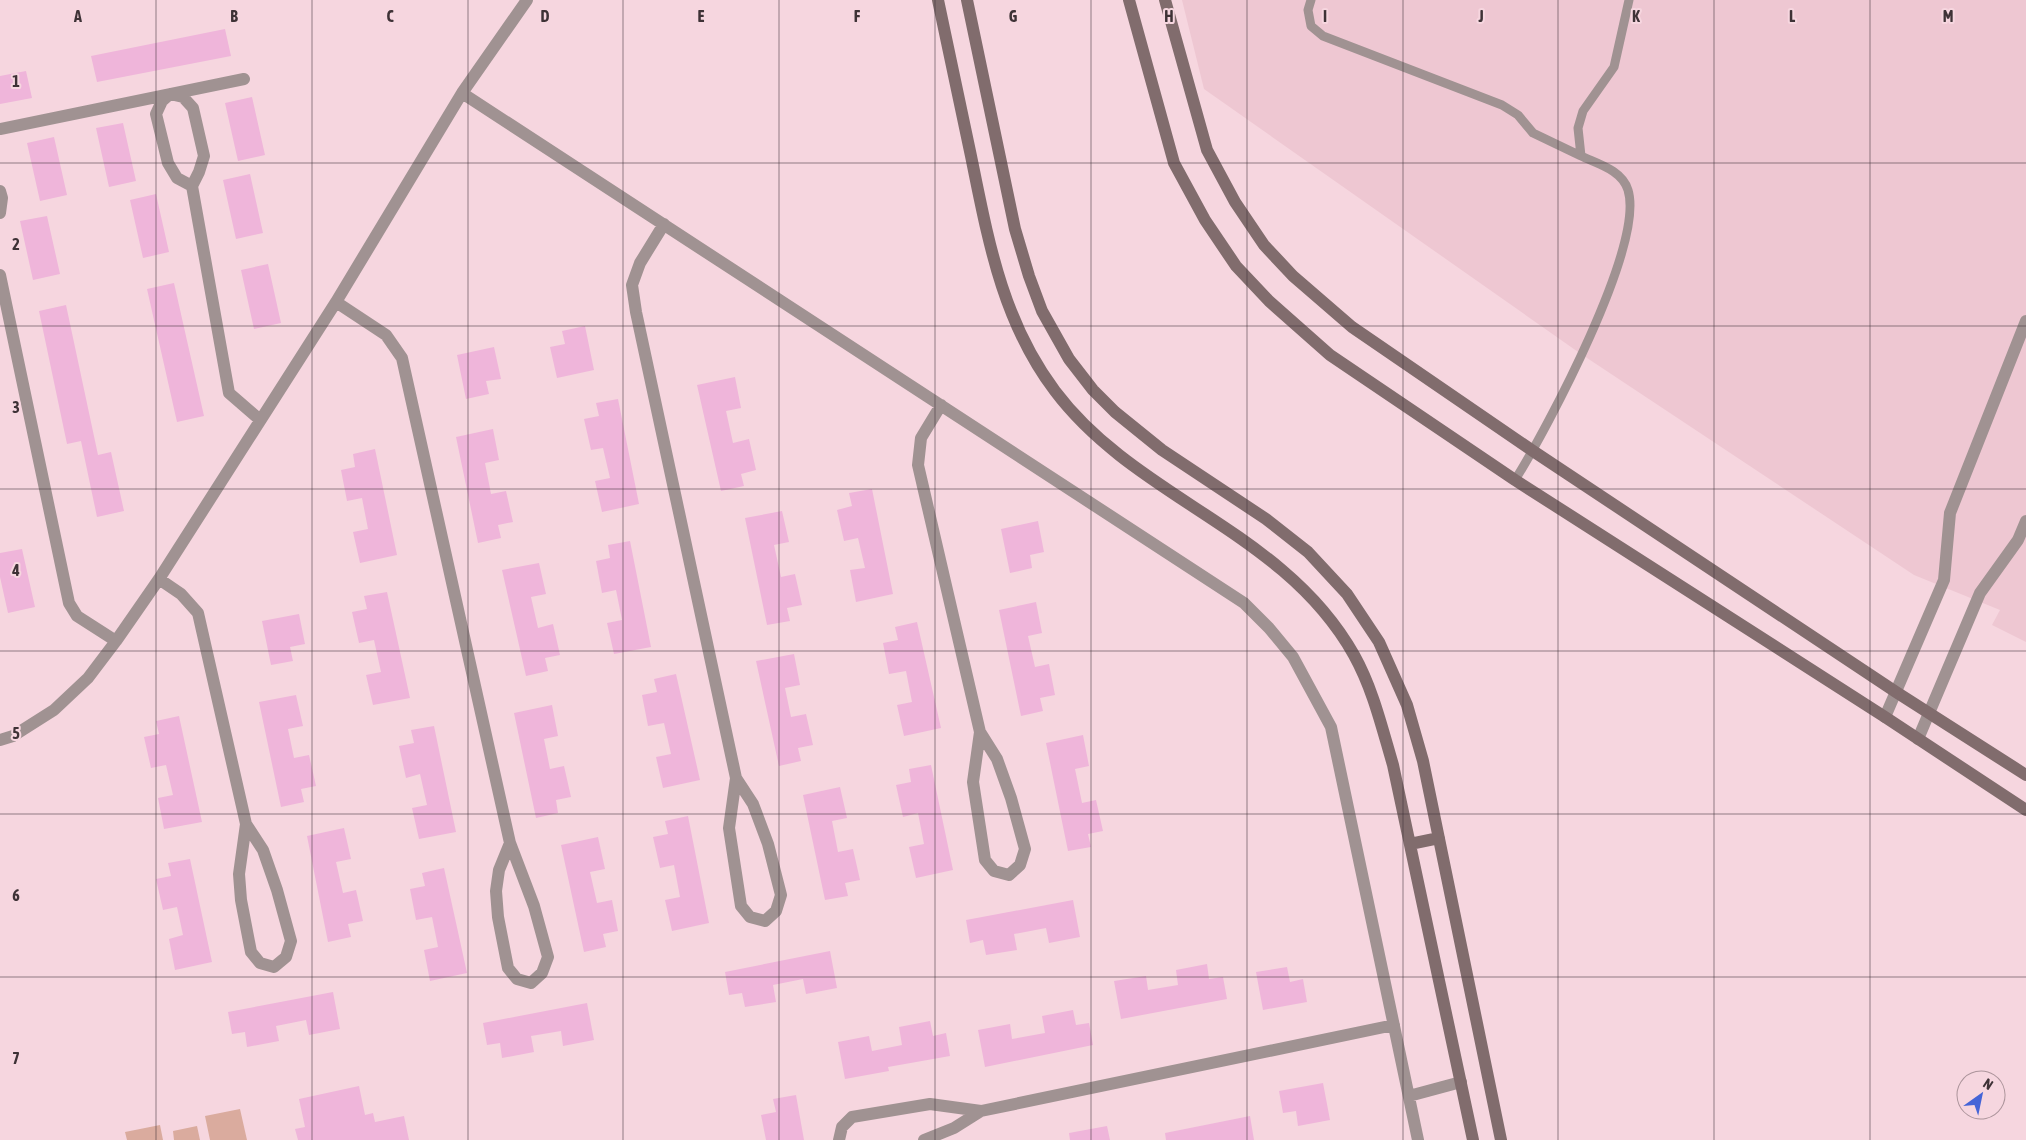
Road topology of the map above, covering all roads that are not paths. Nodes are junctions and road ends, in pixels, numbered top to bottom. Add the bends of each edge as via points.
1 (527, 0) edge
2 (938, 0) edge
3 (967, 0) edge
4 (1129, 0) edge
5 (1165, 0) edge
6 (1311, 0) edge
7 (1629, 0) edge
8 (244, 79) dead end
9 (462, 93) junction
10 (170, 94) junction
11 (0, 129) edge
12 (1581, 156) junction
13 (192, 186) junction
14 (0, 191) edge
15 (0, 213) edge
16 (664, 224) junction
17 (0, 275) edge
18 (336, 302) junction
19 (2026, 321) edge
20 (941, 405) junction
21 (259, 419) junction
22 (1533, 451) junction
23 (1515, 480) junction
24 (2026, 521) edge
25 (159, 579) junction
26 (116, 641) junction
27 (1896, 692) junction
28 (1929, 713) junction
29 (1885, 717) junction
30 (980, 732) junction
31 (1918, 739) junction
32 (0, 740) edge
33 (2026, 775) edge
34 (736, 778) junction
35 (2026, 810) edge
36 (246, 824) junction
37 (1438, 838) junction
38 (510, 842) junction
39 (1410, 844) junction
40 (1394, 1025) junction
41 (1461, 1082) junction
42 (1409, 1096) junction
43 (981, 1111) junction
44 (839, 1140) edge
45 (924, 1140) edge
46 (1418, 1140) edge
47 (1473, 1140) edge
48 (1501, 1140) edge

1 - 9 street
2 - 39 main road via 987,236 1005,299 1021,336 1054,390 1091,431 1137,468 1264,554 1291,576 1324,612 1354,655 1376,707 1393,765
3 - 37 main road via 1015,229 1042,311 1069,359 1115,412 1162,450 1280,530 1308,552 1347,594 1379,642 1407,705 1423,761
4 - 23 main road via 1174,163 1205,220 1236,266 1268,301 1330,355
5 - 22 main road via 1207,150 1235,202 1264,244 1293,276 1352,327
6 - 12 lane via 1308,10 1311,26 1323,36 1502,105 1518,115 1533,133
7 - 12 lane via 1614,67 1583,111 1578,128
8 - 10 street
9 - 16 street
9 - 18 street
10 - 11 street
10 - 13 street via 162,101 156,114 168,163 177,178
10 - 13 street via 183,97 193,108 204,156
12 - 22 lane via 1615,171 1628,189 1631,212 1622,254 1594,327
13 - 21 street via 229,393
14 - 15 street
16 - 20 street
16 - 34 street via 640,263 632,285
17 - 26 street via 69,603 77,616
18 - 21 street
18 - 38 street via 386,335 402,358
19 - 27 street via 1950,513 1944,580
20 - 30 street via 920,438 918,465
20 - 40 street via 1244,602 1293,657 1331,727
21 - 25 street
22 - 23 lane
22 - 27 main road
23 - 29 main road
24 - 28 street via 2018,540 1980,593
25 - 26 street
25 - 36 street via 181,594 198,613
26 - 32 street via 88,678 54,710 13,736
27 - 28 main road
27 - 29 street
28 - 31 street
28 - 33 main road
29 - 31 main road
30 - 30 street via 973,782 985,860 994,871 1008,875 1020,865 1025,849 997,759
31 - 35 main road
34 - 34 street via 729,828 742,906 750,917 765,921 776,911 781,895 768,844 753,804
36 - 36 street via 239,874 251,952 260,963 274,966 286,957 291,941 263,850
37 - 39 main road
37 - 48 main road
38 - 38 street via 499,870 496,890 498,917 508,968 517,979 531,983 542,973 548,957 534,906
39 - 41 main road
40 - 42 street
40 - 43 street
41 - 42 street
41 - 47 main road
42 - 46 street
43 - 44 street via 930,1104 852,1117 842,1127
43 - 45 street via 954,1128

